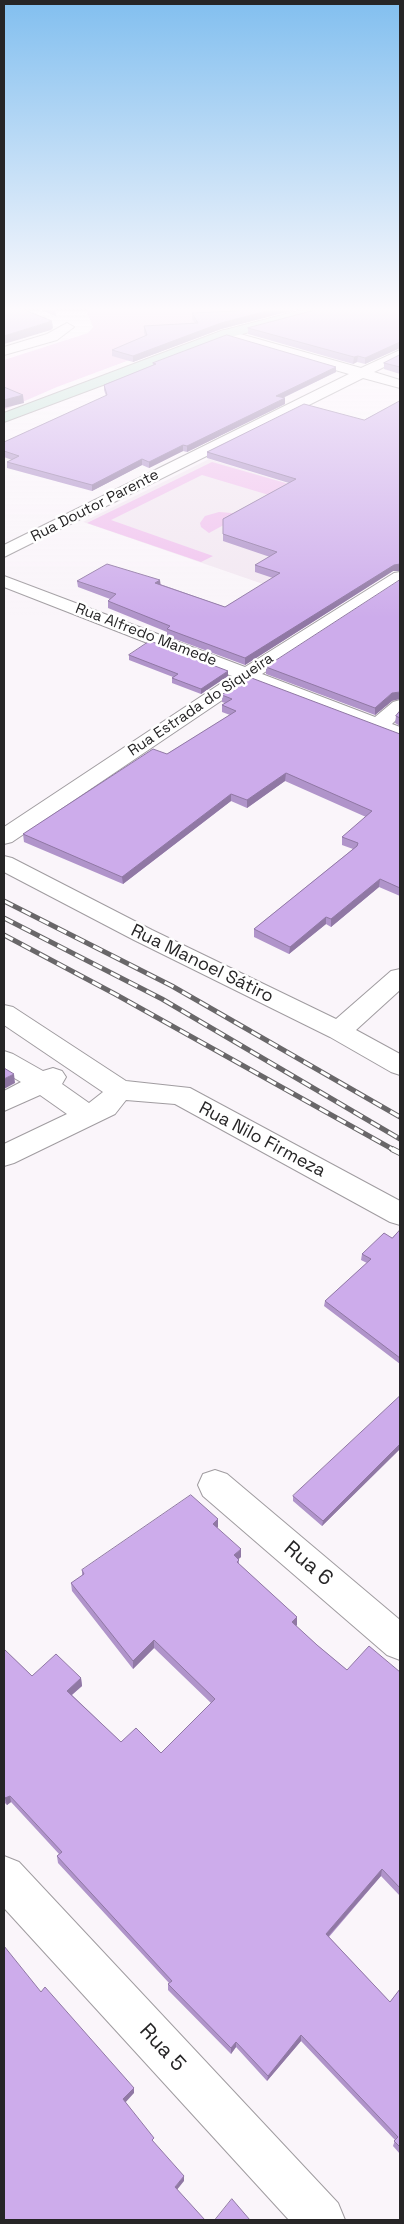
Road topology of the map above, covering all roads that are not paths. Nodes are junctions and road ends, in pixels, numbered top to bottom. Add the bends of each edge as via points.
1 (23, 411) edge
2 (286, 411) edge
3 (4, 418) edge
4 (4, 552) edge
5 (4, 581) edge
6 (397, 582) edge
7 (247, 674) junction
8 (400, 706) edge
9 (378, 725) junction
10 (400, 734) edge
11 (4, 837) edge
12 (4, 863) edge
13 (400, 977) edge
14 (4, 1013) edge
15 (339, 1031) junction
16 (4, 1060) edge
17 (82, 1064) junction
18 (400, 1066) edge
19 (41, 1082) junction
20 (116, 1093) junction
21 (4, 1102) edge
22 (87, 1115) junction
23 (4, 1156) edge
24 (400, 1214) edge
25 (216, 1485) dead end
26 (400, 1642) edge
27 (4, 1877) edge
28 (321, 2220) edge

1 - 3 street
2 - 4 street, Rua Doutor Parente
5 - 7 street, Rua Alfredo Mamede
6 - 7 street, Rua Estrada do Siqueira
7 - 9 street, Rua Alfredo Mamede
7 - 11 street, Rua Estrada do Siqueira
8 - 9 street
9 - 10 street, Rua Alfredo Mamede
12 - 15 street, Rua Manoel Sátiro
13 - 15 street
14 - 17 street
15 - 18 street, Rua Manoel Sátiro
16 - 19 street
17 - 19 street
17 - 20 street via 115,1086
19 - 21 street
19 - 22 street
20 - 22 street via 105,1107
20 - 24 street, Rua Nilo Firmeza via 180,1095
22 - 23 street
25 - 26 street, Rua 6
27 - 28 street, Rua 5

